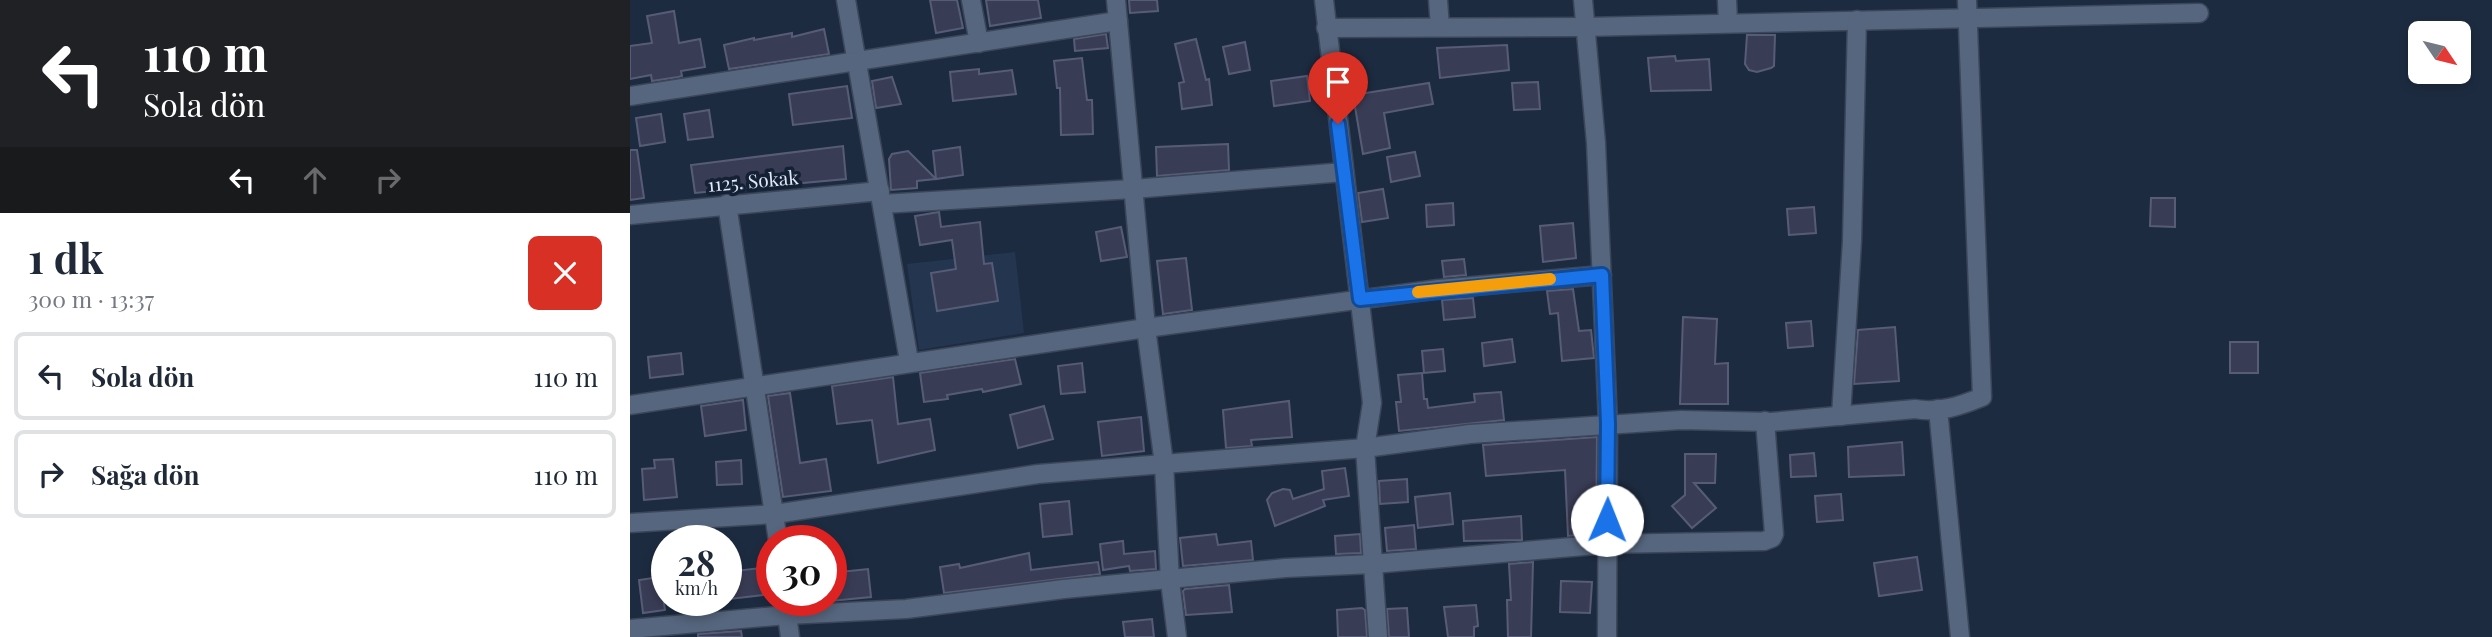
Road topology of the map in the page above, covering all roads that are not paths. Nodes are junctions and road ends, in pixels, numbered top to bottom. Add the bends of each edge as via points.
1 (846, 0) edge
2 (971, 0) edge
3 (1116, 0) edge
4 (1324, 0) edge
5 (1438, 0) edge
6 (1583, 0) edge
7 (1727, 0) edge
8 (1967, 9) edge
9 (2199, 13) dead end
10 (1857, 20) junction
11 (1118, 21) junction
12 (1727, 23) junction
13 (1440, 27) junction
14 (1585, 27) junction
15 (1326, 28) junction
16 (979, 43) junction
17 (859, 63) junction
18 (630, 96) edge
19 (1344, 172) junction
20 (1133, 189) junction
21 (881, 198) junction
22 (727, 204) junction
23 (630, 215) edge
24 (1602, 275) junction
25 (1360, 299) junction
26 (1146, 328) junction
27 (909, 361) junction
28 (757, 387) junction
29 (630, 405) edge
30 (1938, 409) junction
31 (1841, 416) junction
32 (1765, 421) junction
33 (1608, 424) junction
34 (1366, 449) junction
35 (1164, 464) junction
36 (775, 514) junction
37 (630, 523) edge
38 (776, 525) edge
39 (1607, 544) junction
40 (1373, 564) junction
41 (1170, 581) junction
42 (847, 608) edge
43 (756, 611) edge
44 (787, 616) edge
45 (630, 629) edge
46 (790, 637) edge
47 (1177, 637) edge
48 (1378, 637) edge
49 (1608, 637) edge
50 (1960, 637) edge

1 - 17 street
2 - 16 street
3 - 11 street
4 - 15 street
5 - 13 street
6 - 14 street
7 - 12 street
8 - 9 street
8 - 10 street
8 - 30 street via 1983,397 1952,409
10 - 12 street
10 - 31 street via 1852,241
11 - 16 street
11 - 20 street
12 - 14 street
13 - 14 street
13 - 15 street
14 - 24 street
15 - 19 street
16 - 17 street
17 - 18 street
17 - 21 street
19 - 20 street, 1125. Sokak
19 - 25 street
20 - 21 street, 1125. Sokak
20 - 26 street
21 - 22 street, 1125. Sokak
21 - 27 street
22 - 23 street, 1125. Sokak
22 - 28 street
24 - 25 street
24 - 33 street
25 - 26 street
25 - 34 street via 1372,403
26 - 27 street
26 - 35 street
27 - 28 street
28 - 29 street
28 - 36 street
30 - 31 street
30 - 50 street
31 - 32 street
32 - 33 street
32 - 39 street via 1772,538
33 - 34 street via 1470,434
33 - 39 street
34 - 35 street
34 - 40 street
35 - 36 street via 1038,474
35 - 41 street
36 - 37 street
36 - 38 street
39 - 40 street
39 - 49 street
40 - 41 street
40 - 48 street
41 - 42 street via 906,609
41 - 47 street
43 - 45 street
44 - 46 street

